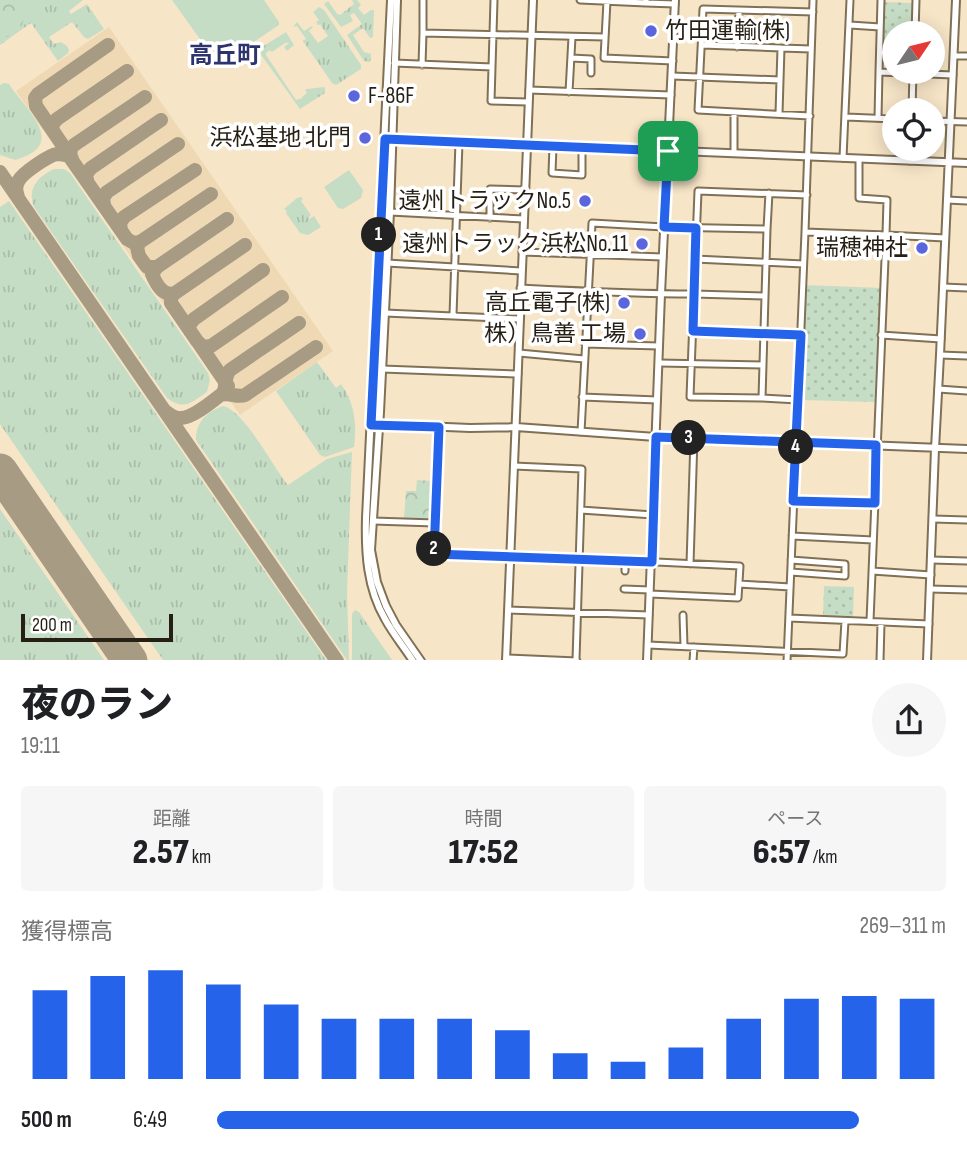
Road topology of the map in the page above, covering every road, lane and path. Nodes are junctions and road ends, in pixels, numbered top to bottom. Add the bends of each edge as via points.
1 (391, 0) edge
2 (397, 0) edge
3 (424, 0) edge
4 (494, 0) edge
5 (533, 0) edge
6 (580, 0) edge
7 (813, 0) edge
8 (850, 0) edge
9 (881, 0) edge
10 (908, 0) edge
11 (916, 0) edge
12 (956, 0) edge
13 (607, 1) edge
14 (646, 1) edge
15 (675, 2) edge
16 (739, 11) junction
17 (813, 12) junction
18 (915, 21) edge
19 (849, 25) junction
20 (880, 27) junction
21 (423, 33) junction
22 (493, 34) junction
23 (531, 36) junction
24 (572, 37) junction
25 (605, 37) junction
26 (702, 45) junction
27 (737, 47) junction
28 (781, 48) junction
29 (811, 49) junction
30 (954, 56) junction
31 (967, 56) edge
32 (570, 58) junction
33 (673, 61) junction
34 (394, 64) junction
35 (422, 65) junction
36 (492, 67) junction
37 (879, 72) junction
38 (882, 72) edge
39 (591, 73) dead end
40 (945, 75) edge
41 (953, 75) junction
42 (672, 76) junction
43 (700, 76) junction
44 (780, 80) junction
45 (529, 90) junction
46 (569, 92) junction
47 (671, 95) junction
48 (528, 102) junction
49 (734, 112) junction
50 (779, 114) junction
51 (810, 116) junction
52 (846, 117) junction
53 (878, 118) junction
54 (882, 118) edge
55 (945, 121) edge
56 (950, 121) junction
57 (967, 122) edge
58 (389, 139) junction
59 (459, 142) junction
60 (527, 145) junction
61 (553, 146) junction
62 (582, 147) junction
63 (668, 151) junction
64 (734, 153) junction
65 (808, 156) junction
66 (844, 158) junction
67 (859, 159) junction
68 (882, 160) edge
69 (910, 161) edge
70 (948, 162) junction
71 (967, 163) edge
72 (525, 190) junction
73 (769, 193) junction
74 (807, 195) junction
75 (947, 200) junction
76 (967, 201) edge
77 (390, 212) junction
78 (456, 217) junction
79 (490, 218) junction
80 (523, 219) junction
81 (664, 227) junction
82 (696, 228) junction
83 (767, 229) junction
84 (805, 232) junction
85 (886, 234) junction
86 (945, 238) junction
87 (522, 252) junction
88 (590, 255) junction
89 (663, 257) junction
90 (695, 259) junction
91 (766, 261) junction
92 (387, 263) junction
93 (803, 264) junction
94 (455, 266) junction
95 (521, 271) junction
96 (520, 288) junction
97 (943, 288) junction
98 (967, 288) edge
99 (588, 291) junction
100 (661, 294) junction
101 (694, 294) junction
102 (765, 296) junction
103 (385, 313) junction
104 (453, 316) junction
105 (519, 319) junction
106 (693, 331) junction
107 (765, 333) junction
108 (801, 335) junction
109 (881, 335) junction
110 (941, 339) junction
111 (585, 344) junction
112 (659, 346) junction
113 (519, 353) junction
114 (940, 355) junction
115 (967, 356) edge
116 (584, 359) junction
117 (659, 363) junction
118 (691, 363) junction
119 (763, 365) junction
120 (382, 369) junction
121 (518, 374) junction
122 (938, 389) junction
123 (967, 391) edge
124 (582, 397) junction
125 (762, 398) junction
126 (657, 400) junction
127 (798, 400) junction
128 (379, 424) junction
129 (371, 425) junction
130 (439, 427) junction
131 (516, 428) junction
132 (581, 432) junction
133 (656, 437) junction
134 (694, 438) junction
135 (796, 442) junction
136 (876, 445) junction
137 (934, 449) junction
138 (967, 449) edge
139 (514, 466) junction
140 (793, 501) junction
141 (875, 503) junction
142 (581, 510) junction
143 (653, 515) junction
144 (933, 519) junction
145 (967, 520) edge
146 (373, 521) junction
147 (435, 523) junction
148 (792, 536) junction
149 (873, 540) junction
150 (510, 555) junction
151 (579, 559) junction
152 (791, 560) junction
153 (625, 561) junction
154 (931, 561) junction
155 (967, 561) edge
156 (652, 562) junction
157 (691, 564) junction
158 (872, 570) junction
159 (625, 571) dead end
160 (791, 572) junction
161 (931, 575) junction
162 (738, 584) junction
163 (790, 587) junction
164 (624, 589) dead end
165 (930, 589) junction
166 (967, 590) edge
167 (650, 592) junction
168 (508, 610) junction
169 (577, 611) junction
170 (649, 615) junction
171 (683, 615) dead end
172 (789, 618) junction
173 (845, 621) junction
174 (870, 621) junction
175 (881, 622) junction
176 (929, 624) junction
177 (649, 645) junction
178 (684, 646) junction
179 (694, 647) junction
180 (787, 652) junction
181 (837, 657) edge
182 (506, 659) edge
183 (413, 660) edge
184 (421, 660) edge
185 (576, 660) edge
186 (647, 660) edge
187 (693, 660) edge
188 (787, 660) edge
189 (880, 660) edge
190 (927, 660) edge

1 - 58 street
2 - 34 street
3 - 21 street
4 - 22 street
5 - 23 street
6 - 13 street
7 - 17 street
8 - 19 street
9 - 20 street
10 - 11 street
11 - 18 street
12 - 30 street
13 - 14 street
13 - 25 street
14 - 15 street
15 - 33 street
16 - 17 street
16 - 26 street via 703,9
16 - 27 street
17 - 29 street
19 - 20 street
19 - 52 street
20 - 37 street
21 - 22 street
21 - 35 street
22 - 23 street
22 - 36 street
23 - 24 street
23 - 45 street
24 - 25 street
24 - 32 street
25 - 33 street via 604,58
26 - 27 street
26 - 43 street
27 - 28 street
28 - 29 street
28 - 44 street
29 - 51 street
30 - 31 street
30 - 41 street
32 - 39 street via 591,59
32 - 46 street
33 - 42 street
34 - 35 street
34 - 58 street
35 - 36 street
36 - 48 street via 491,101
37 - 38 street
37 - 53 street
40 - 41 street
41 - 56 street
42 - 43 street
42 - 47 street
43 - 44 street
43 - 49 street via 698,110
44 - 50 street
45 - 46 street
45 - 48 street
46 - 47 street
47 - 63 street
48 - 60 street
49 - 50 street
49 - 64 street
50 - 51 street
51 - 65 street
52 - 53 street
52 - 66 street
53 - 54 street
55 - 56 street
56 - 57 street
56 - 70 street
58 - 59 street
58 - 77 street
58 - 129 street
59 - 60 street
59 - 78 street
60 - 61 street
60 - 72 street
61 - 62 street
61 - 62 street via 552,173 582,175
62 - 63 street
63 - 64 street
63 - 81 street
64 - 65 street
65 - 66 street
65 - 74 street
66 - 67 street
67 - 68 street
67 - 85 street via 859,198 887,200
69 - 70 street
70 - 71 street
70 - 75 street
72 - 79 street via 491,189
72 - 80 street
73 - 74 street
73 - 82 street via 698,191
73 - 83 street
74 - 84 street
75 - 76 street
75 - 86 street
77 - 78 street
77 - 92 street
78 - 79 street
78 - 94 street
79 - 80 street
80 - 87 street
81 - 82 street
81 - 88 street via 592,223
81 - 89 street
82 - 83 street
82 - 90 street
83 - 91 street
84 - 85 street
84 - 93 street
85 - 86 street
85 - 109 street
86 - 97 street
87 - 88 street
87 - 95 street
88 - 89 street
88 - 99 street
89 - 100 street
90 - 91 street
90 - 101 street
91 - 93 street
91 - 102 street
92 - 94 street
92 - 103 street
93 - 108 street
94 - 95 street
94 - 104 street
95 - 96 street
96 - 99 street
96 - 105 street
97 - 98 street
97 - 110 street
99 - 100 street
99 - 111 street
100 - 101 street
100 - 112 street
101 - 102 street
101 - 106 street
102 - 107 street
103 - 104 street
103 - 120 street
104 - 105 street
105 - 113 street
106 - 107 street
106 - 118 street
107 - 108 street
107 - 119 street
108 - 127 street
109 - 110 street
109 - 136 street
110 - 114 street
111 - 112 street
111 - 116 street
112 - 117 street
113 - 116 street
113 - 121 street
114 - 115 street
114 - 122 street
116 - 124 street
117 - 118 street
117 - 126 street
118 - 119 street
118 - 125 street via 690,397
119 - 125 street
120 - 121 street
120 - 128 street
121 - 131 street
122 - 123 street
122 - 137 street
124 - 126 street
124 - 132 street
125 - 127 street
126 - 133 street
127 - 135 street
128 - 129 street
128 - 130 street
128 - 146 street
129 - 183 street via 368,571 385,619
130 - 131 street
130 - 147 street
131 - 132 street
131 - 139 street
132 - 133 street
133 - 134 street
133 - 143 street
134 - 135 street
134 - 157 street
135 - 136 street
135 - 140 street
136 - 137 street
136 - 141 street
137 - 138 street
137 - 144 street
139 - 142 street via 582,469
139 - 150 street
140 - 141 street
140 - 148 street
141 - 149 street
142 - 143 street
142 - 151 street
143 - 156 street
144 - 145 street
144 - 154 street
146 - 147 street
146 - 184 street via 371,550 380,593
147 - 150 street via 434,554
148 - 149 street
148 - 152 street
149 - 158 street
150 - 151 street
150 - 168 street
151 - 153 street
151 - 169 street
152 - 160 street
152 - 160 street via 845,564 845,576
153 - 156 street
153 - 159 street
154 - 155 street
154 - 161 street
156 - 157 street
156 - 167 street
157 - 162 street via 740,566
158 - 161 street
158 - 174 street
160 - 163 street
161 - 165 street
162 - 163 street
162 - 167 street via 738,598
163 - 172 street
164 - 167 street
165 - 166 street
165 - 176 street
167 - 170 street
168 - 169 street
168 - 182 street
169 - 170 street
169 - 185 street
170 - 177 street
171 - 178 street
172 - 173 street
172 - 180 street
173 - 174 street
173 - 181 street via 843,654
174 - 175 street
175 - 176 street
175 - 189 street
176 - 190 street
177 - 178 street
177 - 186 street
178 - 179 street
179 - 180 street
179 - 187 street
180 - 181 street
180 - 188 street
182 - 185 street

